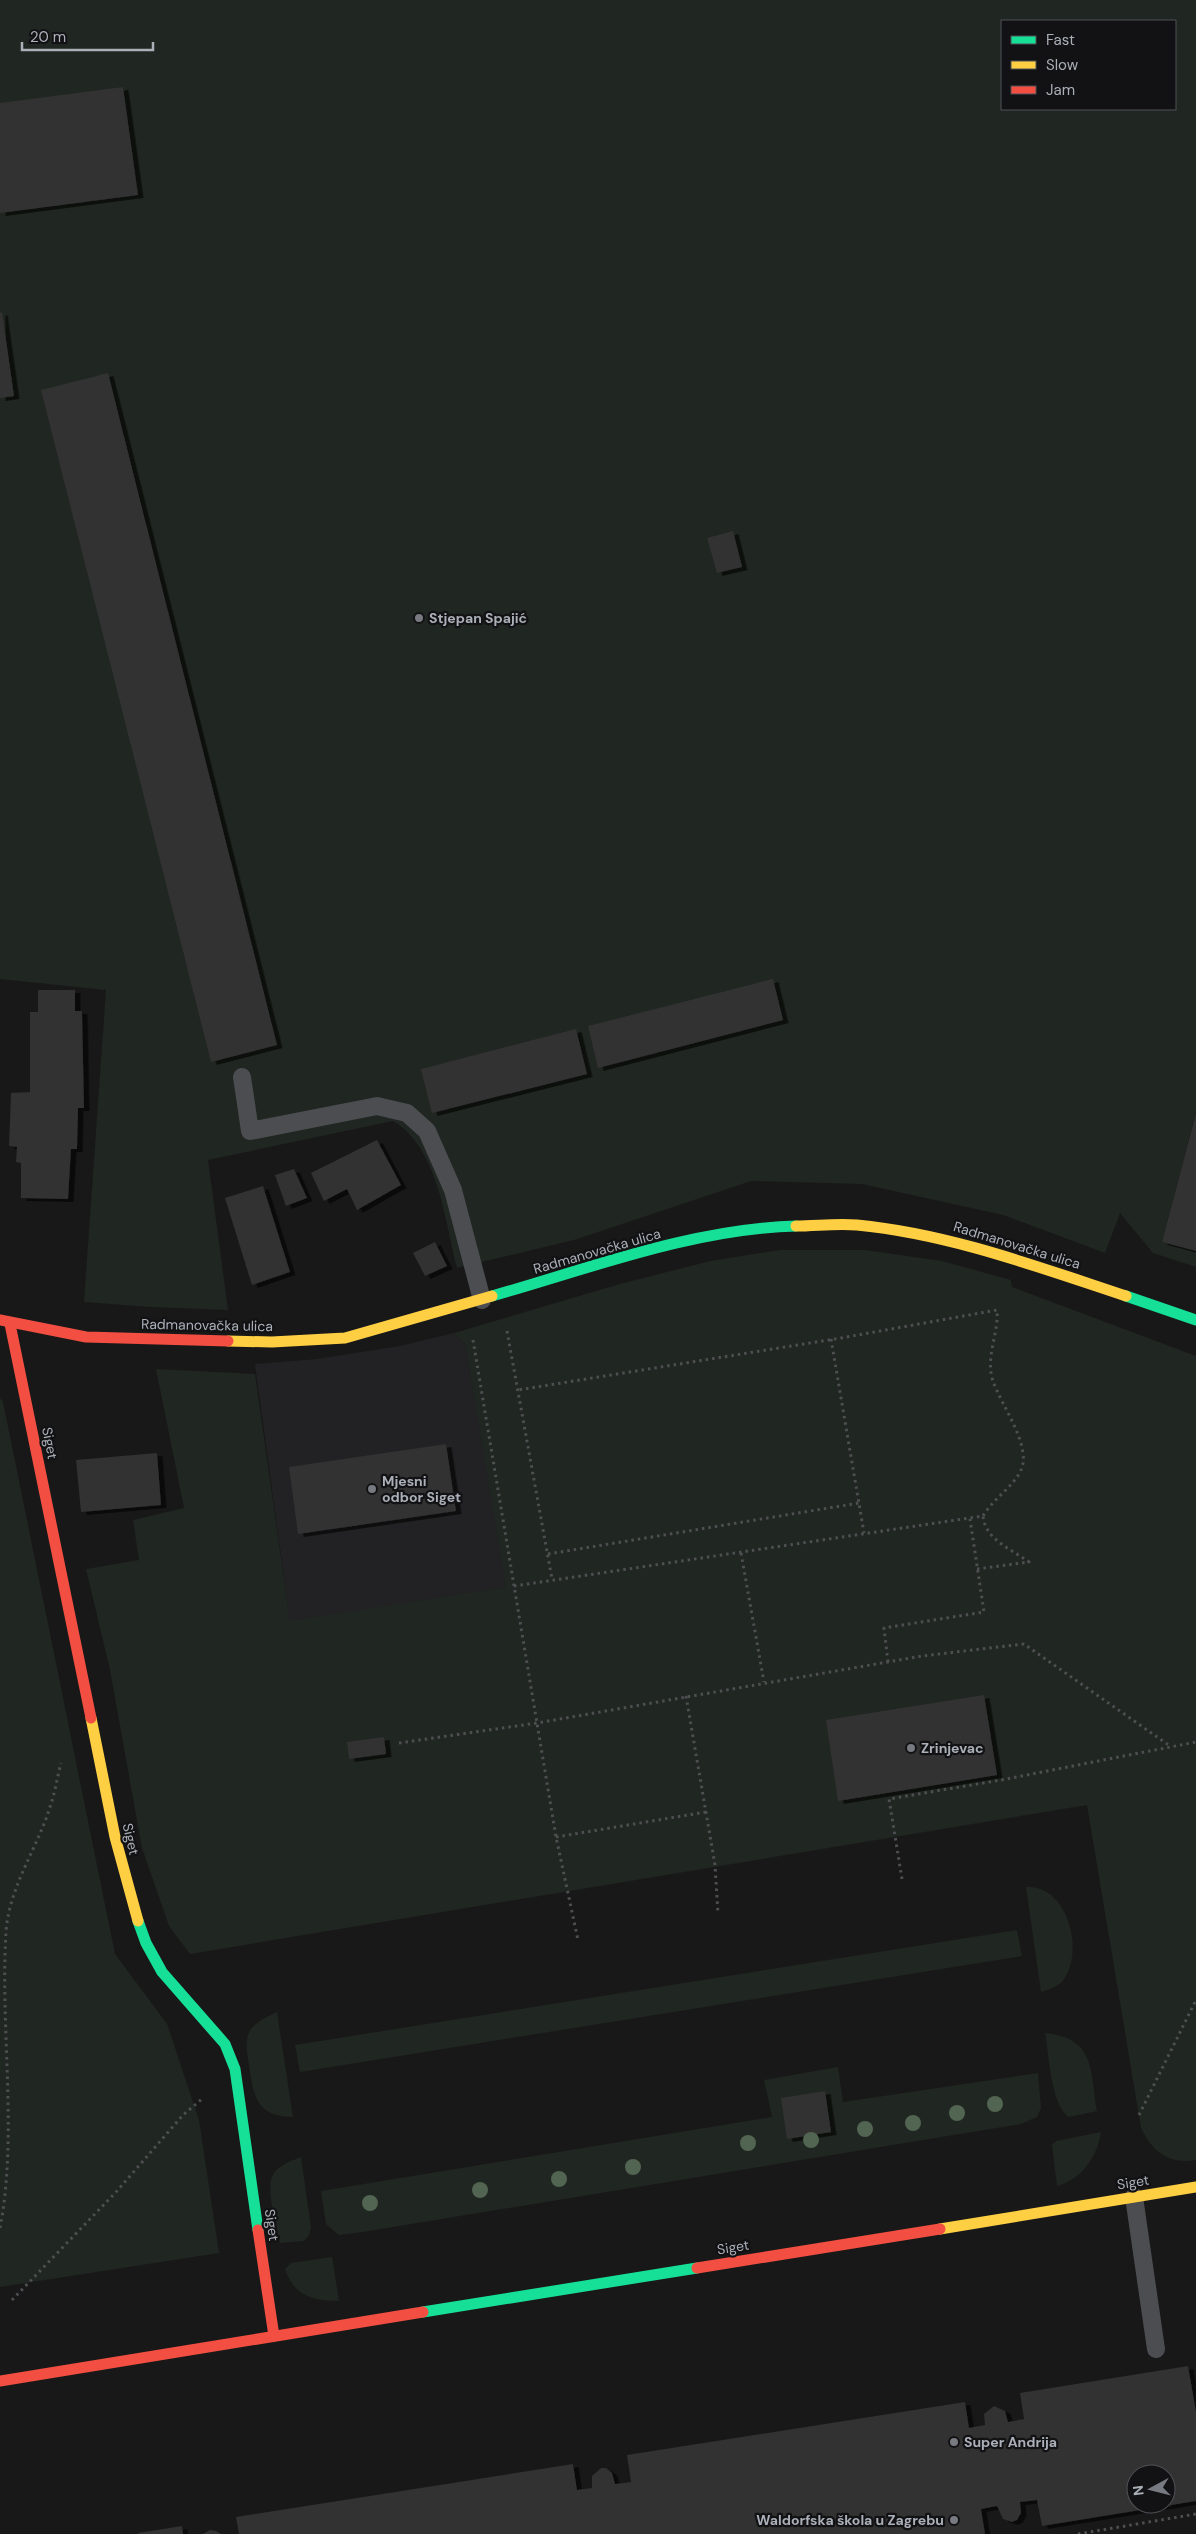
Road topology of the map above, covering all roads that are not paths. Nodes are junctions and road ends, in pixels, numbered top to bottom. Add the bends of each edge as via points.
1 (242, 1077) dead end
2 (482, 1300) junction
3 (1196, 1320) edge
4 (5, 1322) edge
5 (1196, 2187) edge
6 (1134, 2197) junction
7 (274, 2336) junction
8 (1156, 2349) dead end
9 (0, 2380) edge

1 - 2 lane via 250,1131 377,1106 407,1114 427,1131 453,1190
2 - 3 street, Radmanovačka ulica via 696,1238 776,1227 855,1226 905,1231 994,1252
2 - 4 street, Radmanovačka ulica via 345,1338 272,1342 86,1337
4 - 7 street, Siget via 114,1837 132,1905 146,1943 162,1972 226,2044 235,2069
5 - 6 street, Siget
6 - 7 street, Siget
6 - 8 lane
7 - 9 street, Siget

